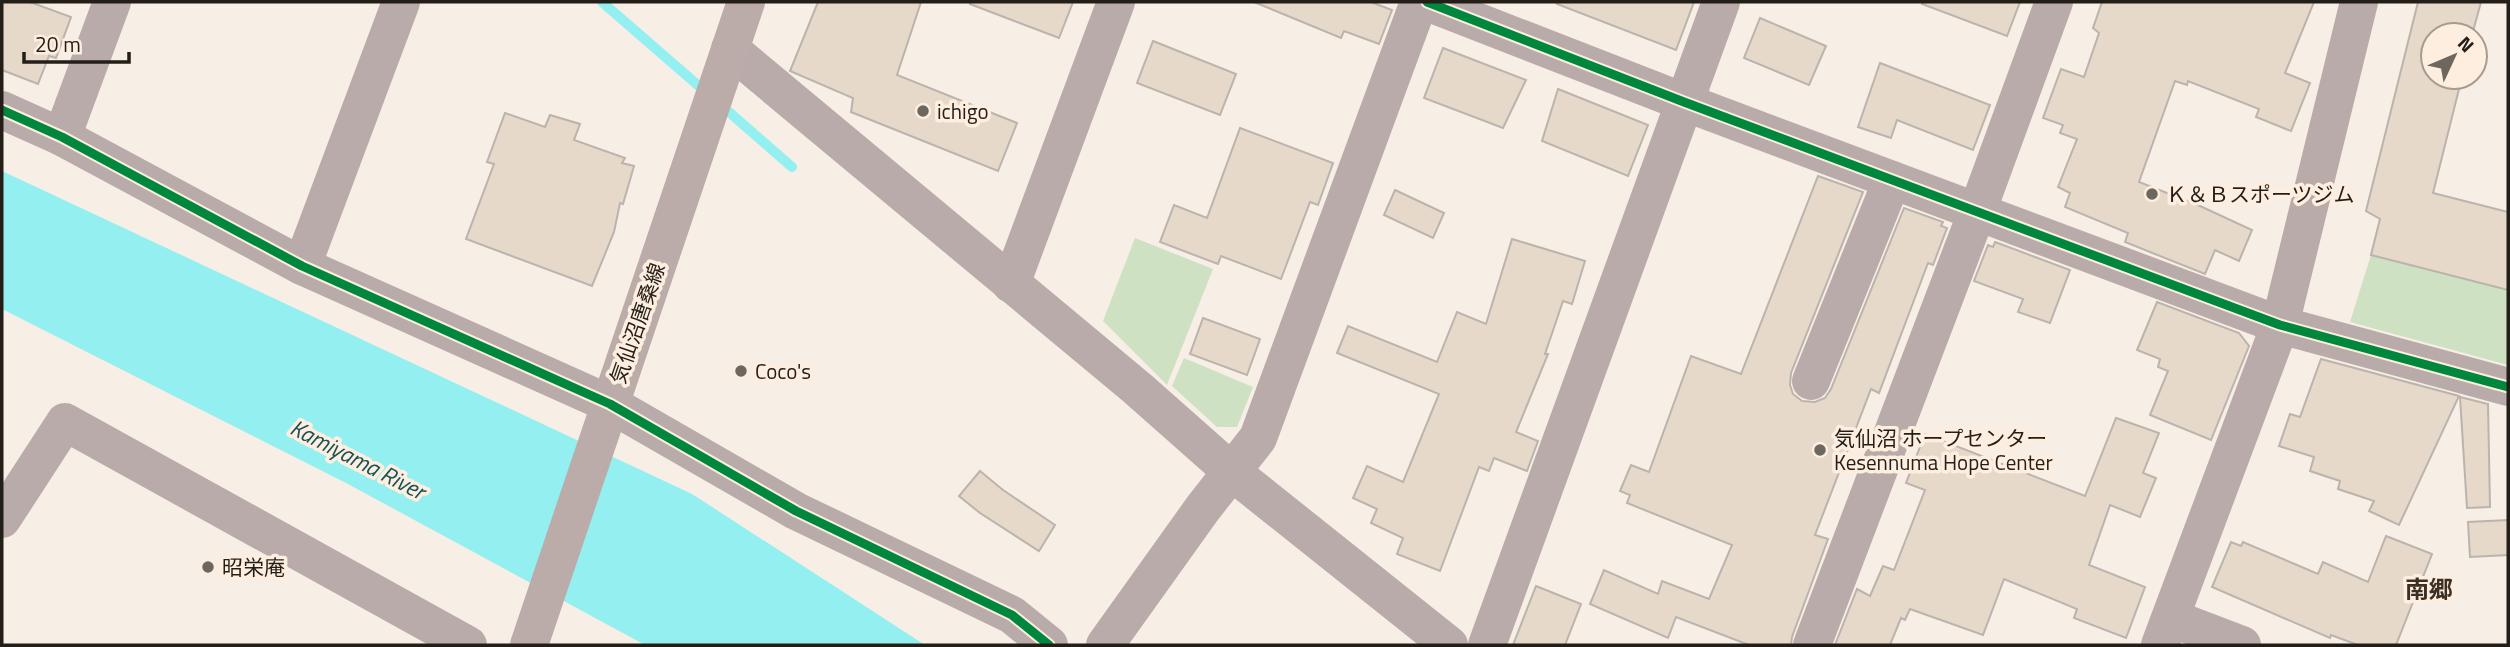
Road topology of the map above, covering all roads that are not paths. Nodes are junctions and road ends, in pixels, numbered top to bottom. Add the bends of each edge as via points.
1 (112, 2) edge
2 (401, 2) edge
3 (746, 2) edge
4 (1116, 2) edge
5 (1419, 2) edge
6 (1427, 2) edge
7 (1721, 2) edge
8 (2054, 2) edge
9 (2359, 2) edge
10 (730, 50) junction
11 (1684, 102) junction
12 (2, 110) edge
13 (62, 138) junction
14 (1892, 180) junction
15 (1977, 212) junction
16 (302, 266) junction
17 (1011, 284) junction
18 (2280, 325) junction
19 (1811, 381) dead end
20 (2508, 387) edge
21 (605, 419) junction
22 (1232, 472) junction
23 (2, 519) edge
24 (2166, 631) edge
25 (468, 645) edge
26 (529, 645) edge
27 (1049, 645) edge
28 (1105, 645) edge
29 (1449, 645) edge
30 (1487, 645) edge
31 (1812, 645) edge
32 (2242, 645) edge

1 - 13 street
2 - 16 street
3 - 10 main road, 気仙沼唐桑線
4 - 17 street
5 - 22 street via 1258,438
6 - 11 street
7 - 11 street
8 - 15 street
9 - 18 street
10 - 17 street
10 - 21 main road, 気仙沼唐桑線
11 - 14 street
11 - 30 street
12 - 13 street
13 - 16 street
14 - 15 street
14 - 19 street
15 - 18 street
15 - 31 street
16 - 21 street
17 - 22 street
18 - 20 street
18 - 24 street
21 - 26 main road, 気仙沼唐桑線
21 - 27 street via 1012,615
22 - 28 street
22 - 29 street
23 - 25 street via 65,422
24 - 32 street

